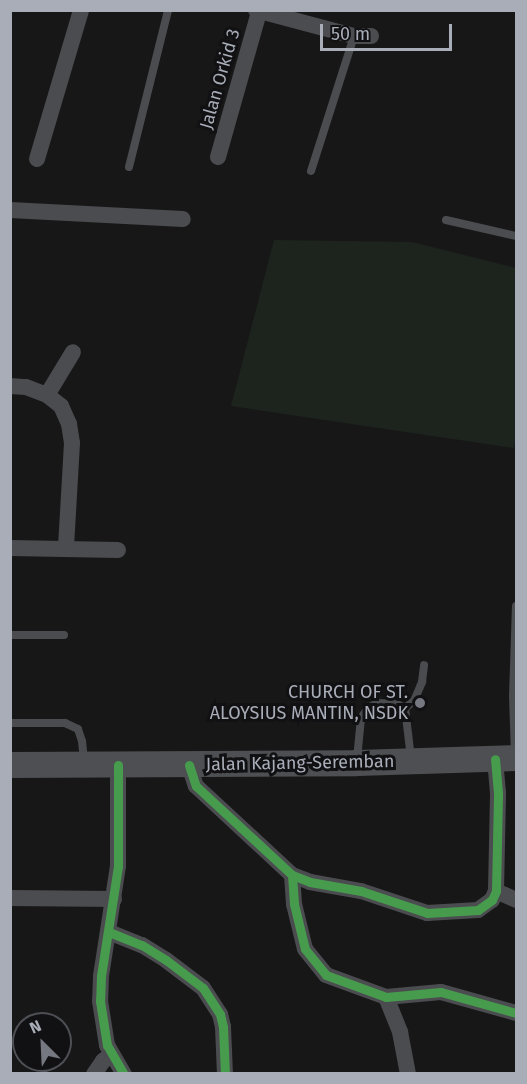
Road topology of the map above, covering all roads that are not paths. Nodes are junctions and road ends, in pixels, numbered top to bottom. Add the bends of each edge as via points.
1 (81, 10) edge
2 (168, 10) edge
3 (258, 11) edge
4 (354, 36) junction
5 (371, 36) dead end
6 (218, 157) dead end
7 (37, 159) dead end
8 (129, 167) dead end
9 (311, 171) dead end
10 (10, 210) edge
11 (183, 219) dead end
12 (446, 220) dead end
13 (516, 236) edge
14 (73, 352) dead end
15 (10, 386) edge
16 (47, 395) junction
17 (10, 548) edge
18 (66, 548) junction
19 (118, 550) dead end
20 (516, 606) edge
21 (10, 635) edge
22 (64, 635) dead end
23 (424, 665) dead end
24 (405, 708) junction
25 (10, 723) edge
26 (509, 758) edge
27 (411, 761) junction
28 (357, 763) junction
29 (10, 765) edge
30 (84, 765) junction
31 (118, 765) junction
32 (189, 765) junction
33 (292, 875) junction
34 (496, 891) junction
35 (10, 898) edge
36 (114, 900) junction
37 (516, 900) edge
38 (109, 932) junction
39 (386, 997) junction
40 (516, 1013) edge
41 (111, 1055) junction
42 (94, 1074) edge
43 (123, 1074) edge
44 (225, 1074) edge
45 (408, 1074) edge

1 - 7 street
2 - 8 lane
3 - 4 street
3 - 6 street, Jalan Orkid 3
4 - 5 street
4 - 9 lane
10 - 11 street
12 - 13 lane
14 - 16 street
15 - 16 street
16 - 18 street via 61,406 72,443
17 - 18 street
18 - 19 street
20 - 26 lane
21 - 22 lane
23 - 24 lane via 414,701
24 - 27 lane
24 - 28 lane via 377,703 368,708 361,718
25 - 30 lane via 65,723 78,729
26 - 27 main road, Jalan Kajang-Seremban
26 - 34 street via 498,793
27 - 28 main road, Jalan Kajang-Seremban
28 - 32 main road, Jalan Kajang-Seremban
29 - 30 main road, Jalan Kajang-Seremban
30 - 31 main road, Jalan Kajang-Seremban
31 - 32 main road, Jalan Kajang-Seremban
31 - 36 street
32 - 33 street via 196,786
33 - 34 street via 361,891 427,913 478,910 492,900
33 - 39 street via 299,931 316,965 336,981
34 - 37 street
35 - 36 street
36 - 38 street
38 - 41 street via 100,976 100,1001
38 - 44 street via 142,945 203,988 220,1014
39 - 40 street via 441,992
39 - 45 street via 400,1032
41 - 42 street
41 - 43 street

